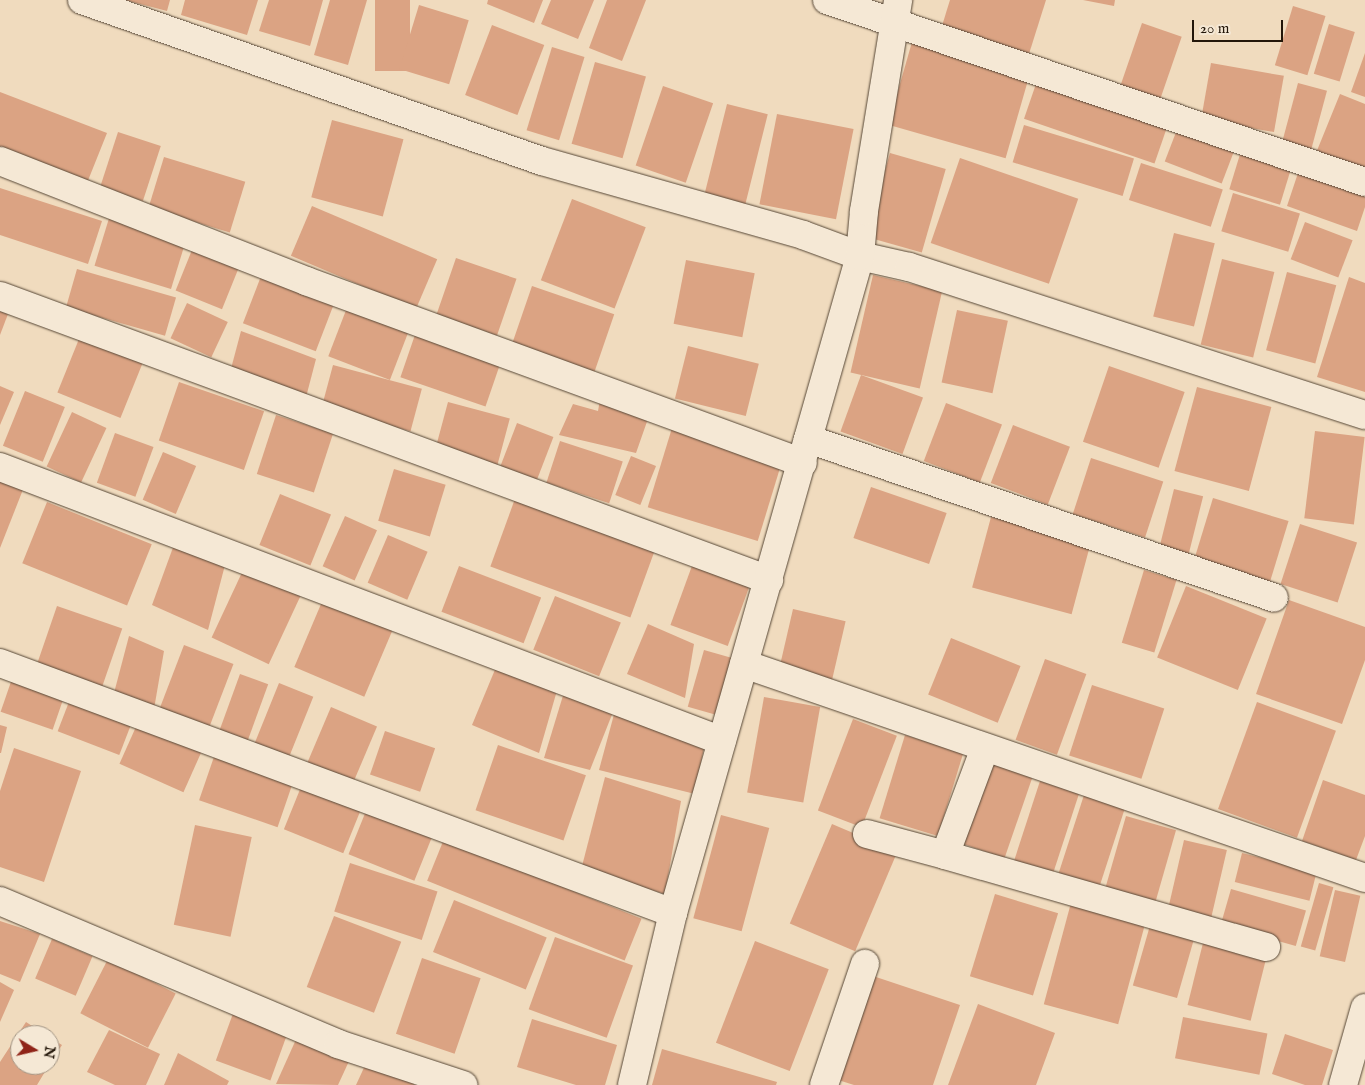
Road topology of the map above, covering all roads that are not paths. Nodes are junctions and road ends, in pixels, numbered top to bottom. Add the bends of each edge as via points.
1 (82, 0) edge
2 (828, 0) edge
3 (896, 11) edge
4 (0, 161) edge
5 (1365, 182) edge
6 (860, 256) junction
7 (0, 296) edge
8 (1365, 415) edge
9 (805, 451) junction
10 (0, 467) edge
11 (769, 580) junction
12 (1274, 598) dead end
13 (0, 662) edge
14 (744, 664) junction
15 (722, 741) junction
16 (985, 748) junction
17 (867, 834) dead end
18 (945, 854) junction
19 (1365, 878) edge
20 (0, 901) edge
21 (673, 913) junction
22 (1266, 947) dead end
23 (865, 964) dead end
24 (1365, 1008) edge
25 (463, 1085) edge
26 (632, 1085) edge
27 (824, 1085) edge
28 (1342, 1085) edge

1 - 6 street via 542,161 803,235
2 - 3 street
3 - 5 street
3 - 6 street
4 - 9 street via 306,281
6 - 8 street via 908,267
6 - 9 street
7 - 11 street
9 - 11 street
9 - 12 street
10 - 15 street
11 - 14 street
13 - 21 street
14 - 15 street
14 - 16 street
15 - 21 street
16 - 18 street
16 - 19 street
17 - 18 street
18 - 22 street
20 - 25 street via 338,1044
21 - 26 street
23 - 27 street
24 - 28 street

